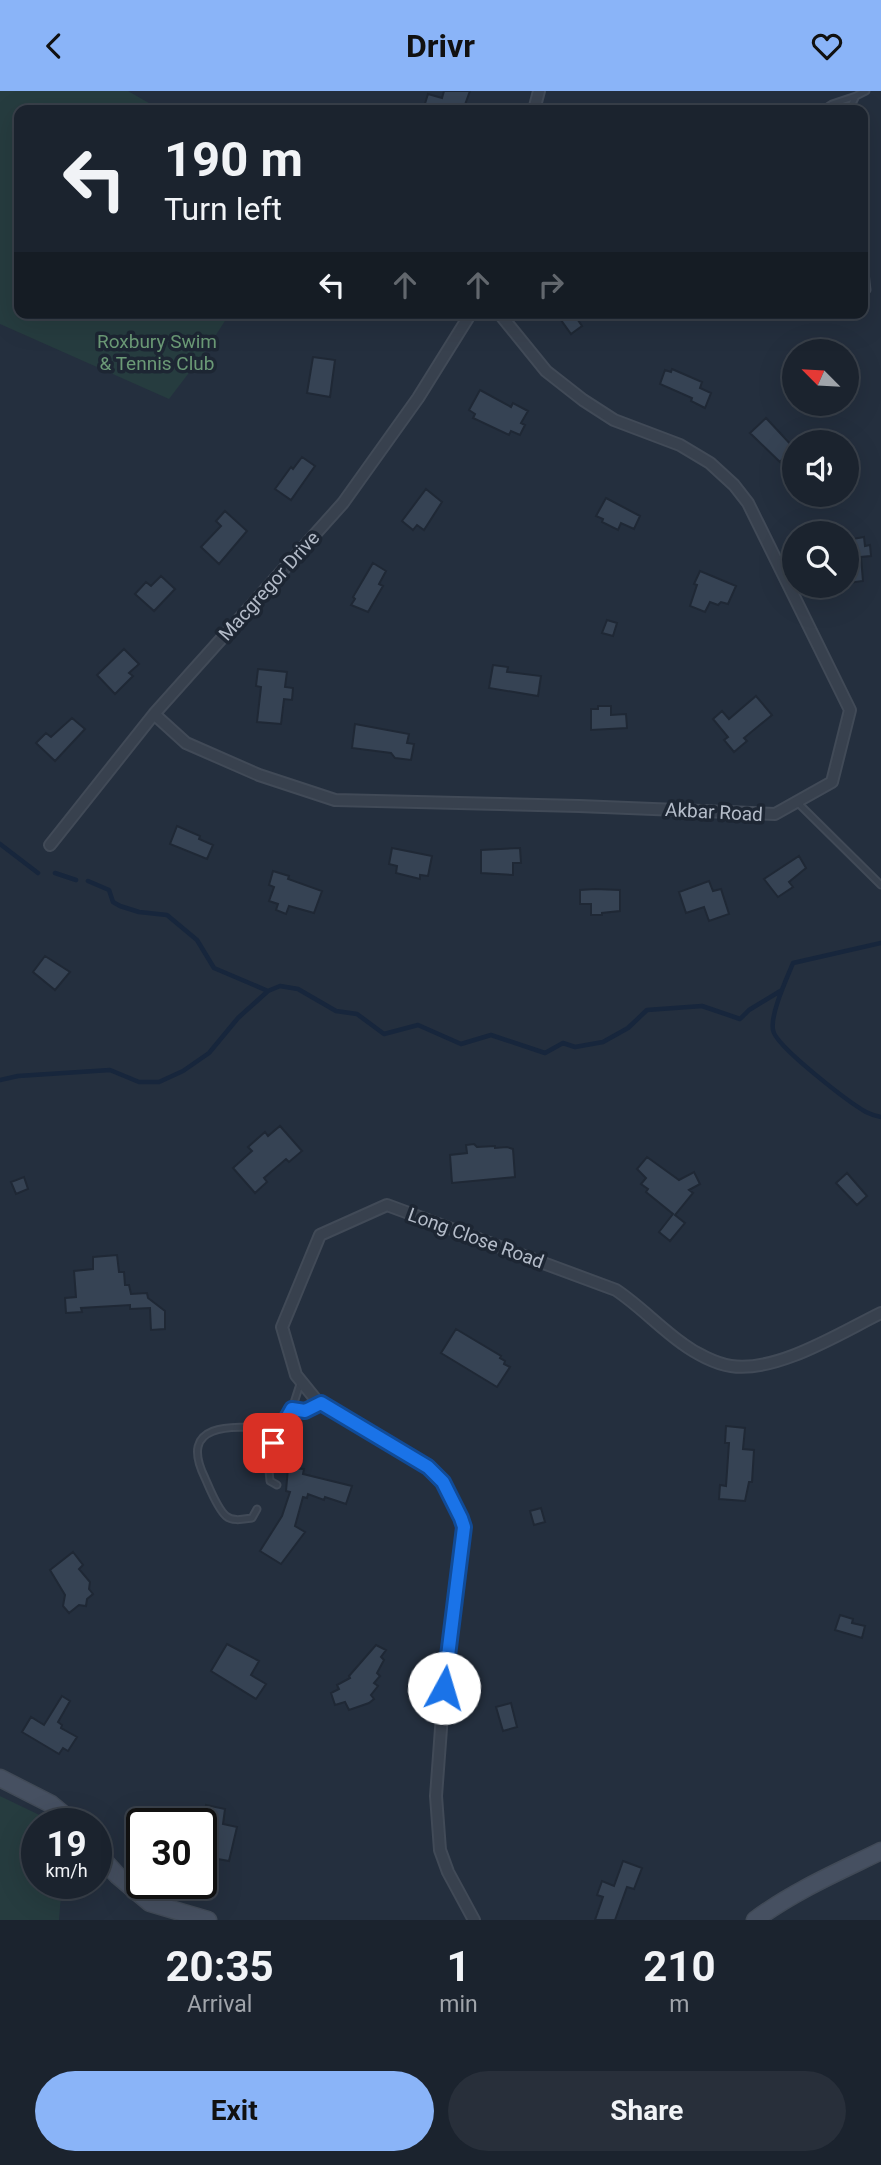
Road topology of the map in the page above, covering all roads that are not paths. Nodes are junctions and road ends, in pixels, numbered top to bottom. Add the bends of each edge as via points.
1 (866, 91) edge
2 (856, 96) junction
3 (830, 105) edge
4 (852, 105) edge
5 (467, 319) edge
6 (504, 319) edge
7 (154, 714) junction
8 (797, 802) junction
9 (50, 845) dead end
10 (881, 885) edge
11 (881, 1313) edge
12 (302, 1381) junction
13 (321, 1403) junction
14 (292, 1409) junction
15 (280, 1429) junction
16 (277, 1485) dead end
17 (257, 1509) dead end
18 (0, 1778) edge
19 (56, 1808) edge
20 (881, 1851) edge
21 (112, 1869) edge
22 (208, 1920) edge
23 (474, 1920) edge
24 (755, 1920) edge

1 - 2 lane
2 - 3 lane
2 - 4 lane
5 - 7 street, Macgregor Drive via 343,503
6 - 8 street, Akbar Road via 546,371 583,400 614,420 680,445 710,463 748,503 850,710 832,782
7 - 8 street, Akbar Road via 186,743 259,775 335,800 775,814
7 - 9 street, Macgregor Drive
8 - 10 lane
11 - 12 street, Long Close Road via 783,1359 755,1367 729,1366 684,1345 616,1290 387,1205 320,1235 282,1327 296,1375
12 - 13 street, Long Close Road
12 - 14 lane
13 - 14 lane via 305,1411
13 - 23 street, Long Close Road via 428,1467 443,1482 464,1527 436,1796 440,1850
14 - 15 lane
15 - 16 lane via 268,1459 270,1481
15 - 17 lane via 220,1429 201,1439 196,1448 198,1465 226,1516 252,1518
18 - 19 street
20 - 24 street via 807,1887
21 - 22 street via 150,1903

